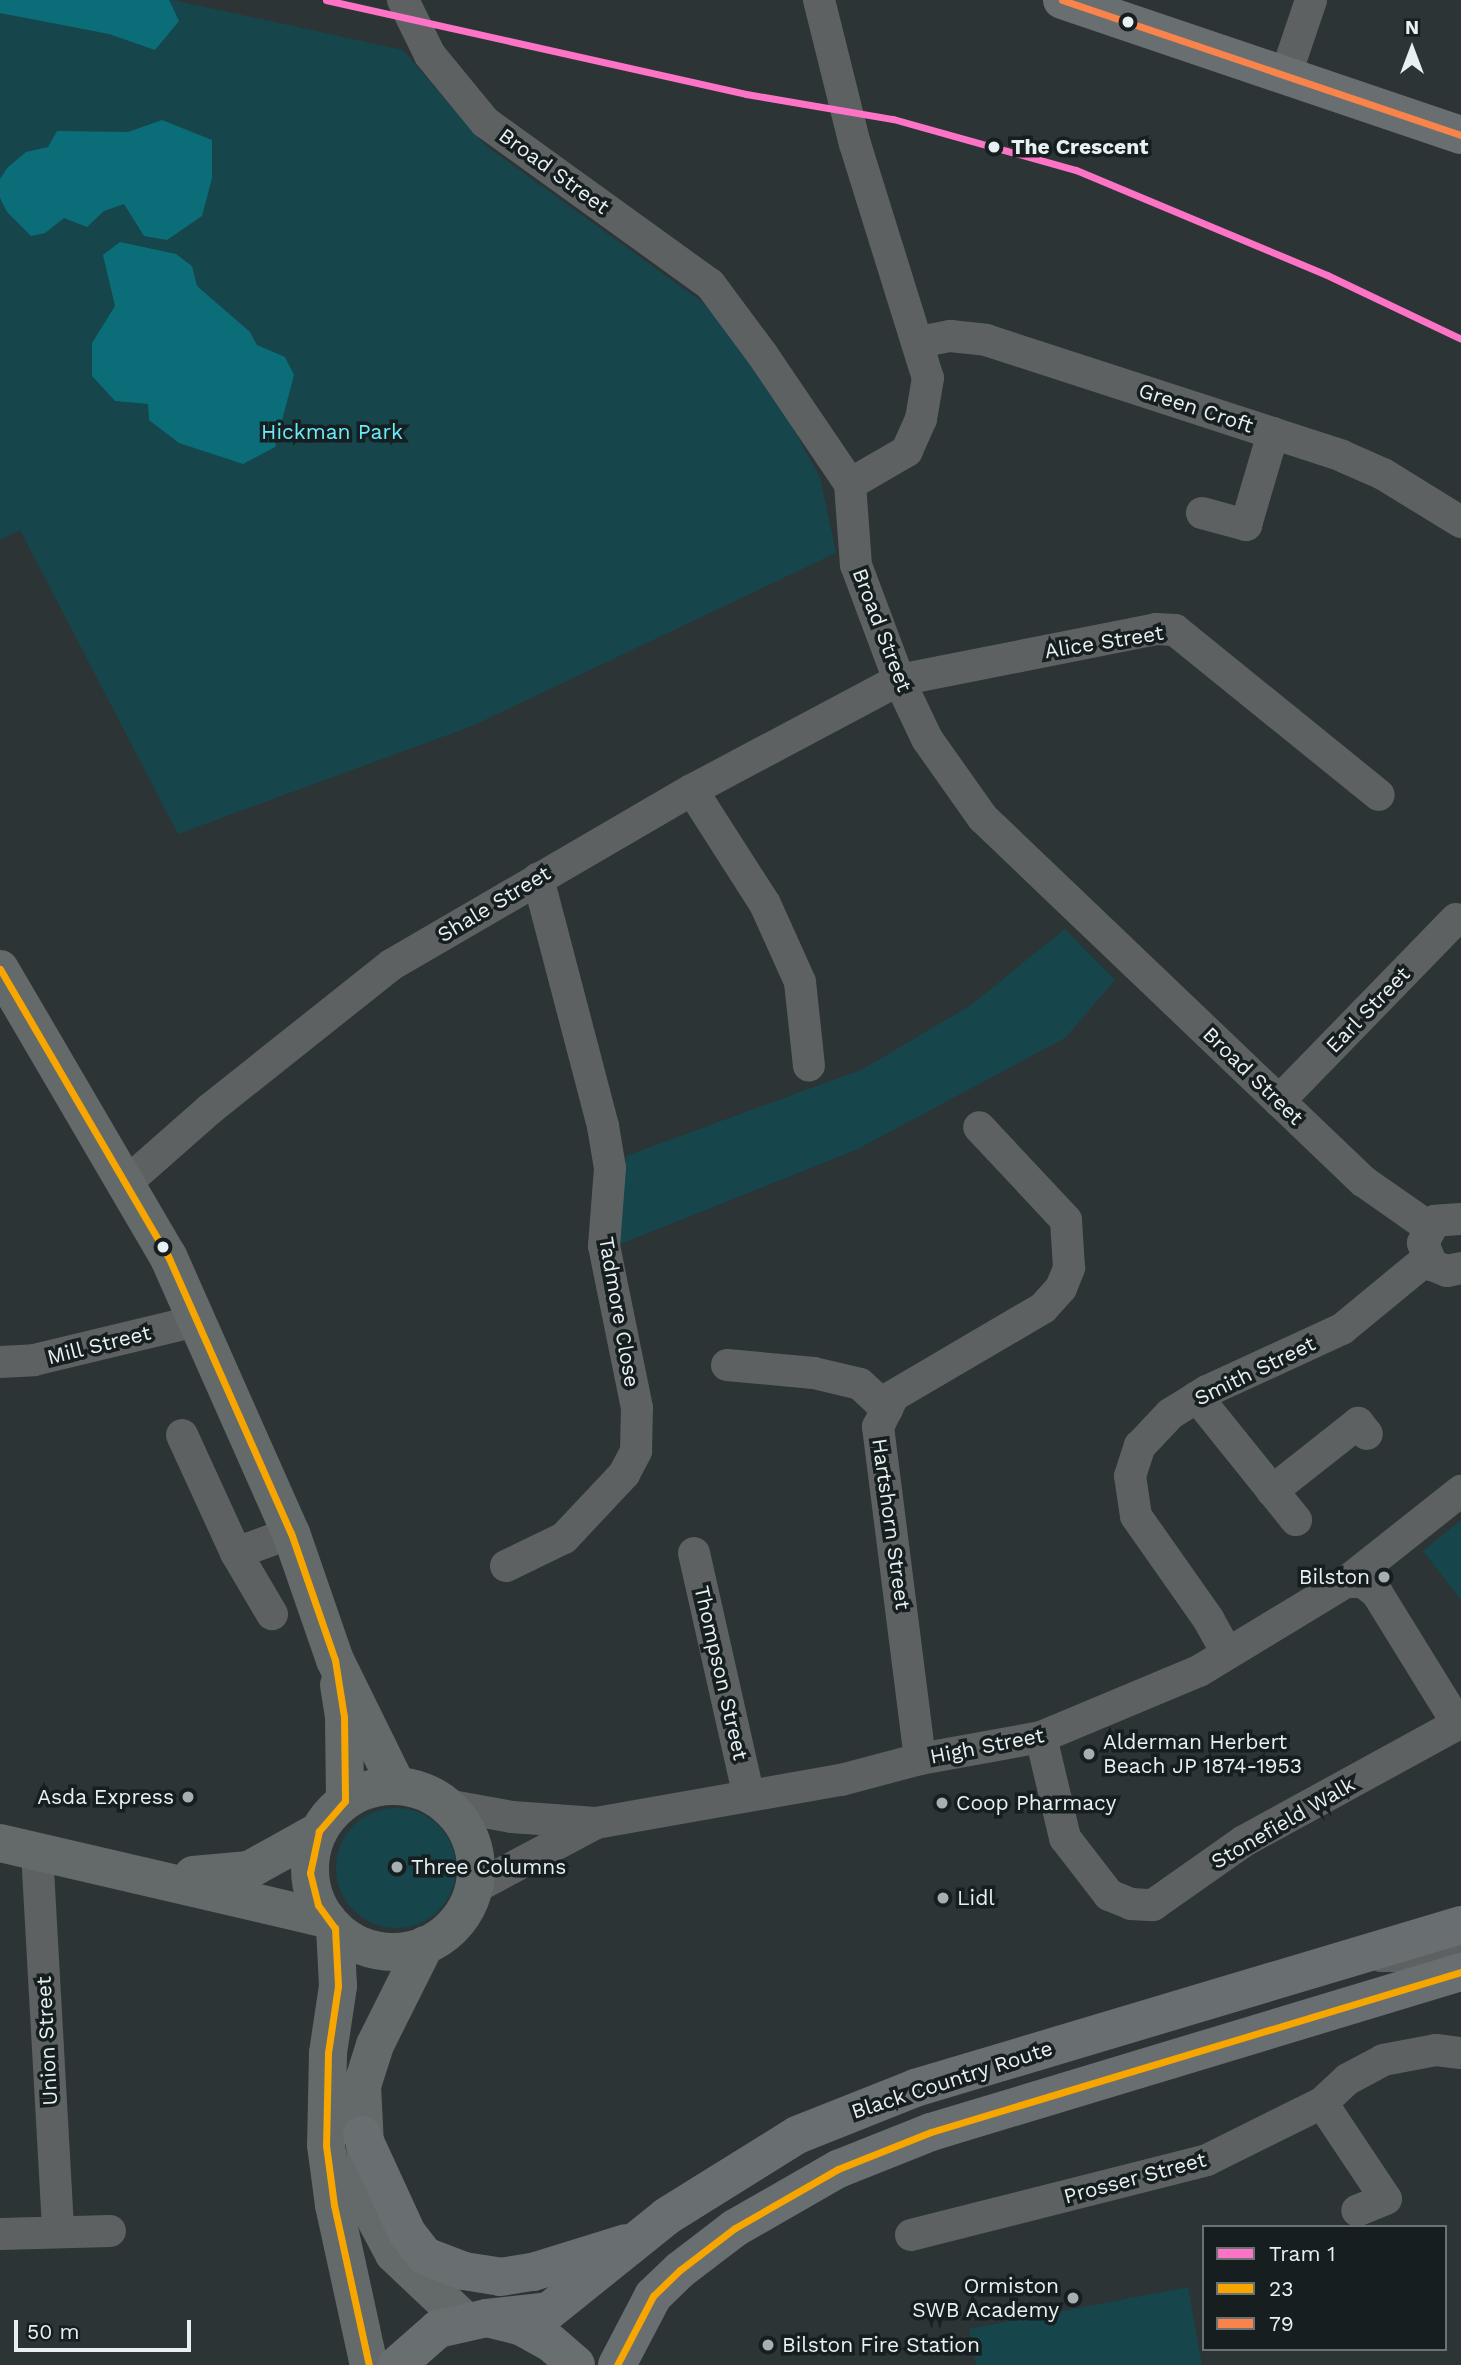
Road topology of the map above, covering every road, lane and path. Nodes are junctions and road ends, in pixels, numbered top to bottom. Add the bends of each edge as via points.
1 (403, 0) edge
2 (818, 0) edge
3 (1062, 0) edge
4 (1311, 0) edge
5 (1285, 77) junction
6 (1461, 135) edge
7 (919, 342) junction
8 (1273, 433) junction
9 (850, 484) junction
10 (1202, 513) dead end
11 (1461, 522) edge
12 (899, 680) junction
13 (692, 790) junction
14 (1379, 795) dead end
15 (538, 878) junction
16 (1456, 919) dead end
17 (0, 969) edge
18 (809, 1066) dead end
19 (1279, 1101) junction
20 (979, 1127) dead end
21 (126, 1183) junction
22 (1461, 1219) edge
23 (1429, 1227) junction
24 (1427, 1259) junction
25 (1461, 1268) edge
26 (197, 1321) junction
27 (0, 1362) edge
28 (727, 1365) dead end
29 (1197, 1397) junction
30 (887, 1409) junction
31 (1367, 1434) dead end
32 (182, 1435) dead end
33 (1272, 1491) junction
34 (1461, 1491) edge
35 (1296, 1520) dead end
36 (291, 1533) junction
37 (236, 1553) junction
38 (694, 1553) dead end
39 (506, 1566) dead end
40 (1346, 1582) junction
41 (272, 1614) dead end
42 (1226, 1651) junction
43 (335, 1661) junction
44 (1460, 1723) edge
45 (1041, 1737) junction
46 (920, 1759) junction
47 (397, 1786) junction
48 (748, 1793) junction
49 (345, 1801) junction
50 (446, 1805) junction
51 (596, 1822) junction
52 (319, 1831) junction
53 (0, 1843) edge
54 (37, 1852) junction
55 (135, 1874) junction
56 (474, 1888) junction
57 (331, 1924) junction
58 (425, 1945) junction
59 (1456, 1945) edge
60 (1461, 2053) edge
61 (1322, 2103) junction
62 (362, 2135) junction
63 (1357, 2211) dead end
64 (58, 2231) junction
65 (110, 2231) dead end
66 (0, 2234) edge
67 (911, 2235) dead end
68 (639, 2240) junction
69 (475, 2319) junction
70 (369, 2365) edge
71 (397, 2365) edge
72 (576, 2365) edge
73 (617, 2365) edge

1 - 9 street, Broad Street via 430,55 485,122 710,284
2 - 7 street via 855,144
3 - 5 highway
4 - 5 street
5 - 6 highway
7 - 8 street, Green Croft via 950,336 986,340
7 - 9 street via 928,378 922,419 907,451
8 - 10 street via 1246,525
8 - 11 street, Green Croft via 1383,474
9 - 12 street, Broad Street via 856,565
12 - 13 street, Shale Street
12 - 14 street, Alice Street via 1156,629 1175,630
12 - 19 street, Broad Street via 927,738 983,818
13 - 15 street, Shale Street
13 - 18 street via 765,904 800,982
15 - 21 street, Shale Street via 391,965 210,1108
15 - 39 street, Tadmore Close via 605,1136 610,1168 604,1246 637,1408 636,1451 624,1474 564,1538
16 - 19 street, Earl Street
17 - 21 main road
19 - 23 street, Broad Street via 1363,1181
20 - 30 street, Hartshorn Street via 1066,1220 1069,1268 1061,1288 1043,1308 893,1396
21 - 26 main road via 169,1256
22 - 23 street via 1444,1218
23 - 24 street via 1423,1243
24 - 25 street via 1439,1269
24 - 29 street, Smith Street via 1342,1329
26 - 27 street, Mill Street via 34,1360
26 - 36 main road
28 - 30 street via 814,1373 860,1384
29 - 33 street
29 - 42 street, Smith Street via 1151,1430 1133,1460 1130,1492 1136,1516
30 - 46 street, Hartshorn Street via 878,1427 879,1455
31 - 33 street via 1359,1423
32 - 37 street
33 - 35 street
34 - 40 street, High Street
36 - 37 street
36 - 43 main road
37 - 41 street
38 - 48 street, Thompson Street
40 - 42 street, High Street
40 - 44 street via 1363,1582 1377,1593
42 - 45 street, High Street via 1199,1671
43 - 47 main road
43 - 49 main road via 344,1717
44 - 45 street, Stonefield Walk via 1244,1841 1153,1905 1131,1904 1109,1895 1081,1862 1065,1838 1054,1806
45 - 46 street, High Street
46 - 48 street, High Street via 841,1780
47 - 49 main road via 367,1790
47 - 50 main road via 425,1792
48 - 51 street, High Street
49 - 52 main road
50 - 51 street, High Street via 512,1817
50 - 56 main road via 470,1839
51 - 56 street, High Street
52 - 55 main road via 249,1870 226,1875
52 - 57 main road via 310,1873 314,1896
53 - 54 main road
54 - 55 main road
54 - 64 street, Union Street
55 - 57 main road
56 - 58 main road via 458,1920
57 - 58 main road via 354,1942 380,1951
57 - 70 main road via 338,1986 328,2053 326,2145 334,2205
58 - 62 main road via 375,2045 362,2086
59 - 68 highway, Black Country Route via 1359,1957 880,2102 797,2135 749,2161
59 - 73 highway, Black Country Route via 838,2169 735,2228 680,2270 653,2296
60 - 61 street, Prosser Street via 1436,2050 1383,2060 1348,2079
61 - 63 street via 1386,2199
61 - 67 street, Prosser Street via 1207,2160
62 - 68 highway via 407,2233 425,2256 464,2271 500,2277 533,2272
62 - 69 main road via 368,2205 394,2254
64 - 65 street
64 - 66 street
68 - 69 highway, Black Country Route via 549,2311
69 - 71 highway, Black Country Route via 438,2329
69 - 72 highway via 520,2326 551,2343

